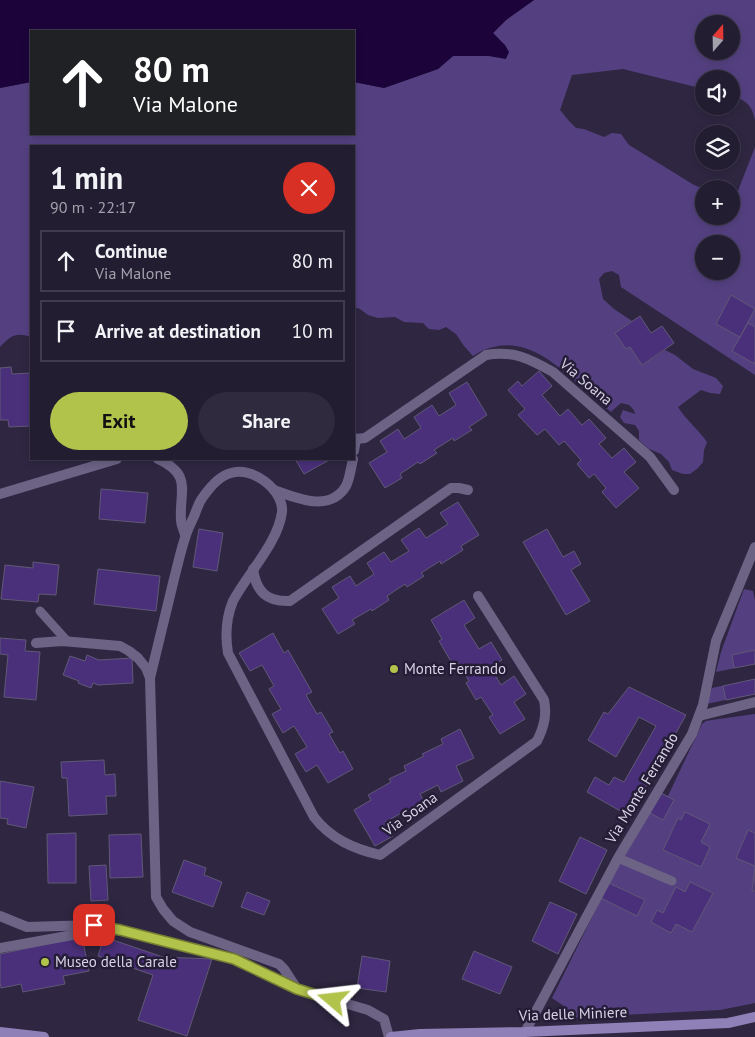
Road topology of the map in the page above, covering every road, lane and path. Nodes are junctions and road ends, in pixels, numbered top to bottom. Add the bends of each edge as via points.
1 (355, 438) edge
2 (115, 460) edge
3 (160, 460) edge
4 (352, 460) edge
5 (274, 490) junction
6 (468, 490) dead end
7 (674, 490) dead end
8 (0, 494) edge
9 (185, 535) junction
10 (755, 547) edge
11 (253, 569) junction
12 (478, 596) dead end
13 (40, 611) dead end
14 (67, 641) junction
15 (36, 643) dead end
16 (150, 678) junction
17 (755, 702) edge
18 (699, 716) junction
19 (618, 858) junction
20 (672, 881) dead end
21 (0, 916) edge
22 (120, 930) junction
23 (0, 948) edge
24 (297, 989) junction
25 (755, 1017) edge
26 (0, 1032) edge
27 (525, 1032) junction
28 (44, 1037) edge
29 (390, 1037) edge

1 - 7 street, Via Soana via 365,438 486,355 513,354 553,372 650,457
2 - 8 street
3 - 9 street via 176,471 183,482 181,521
4 - 5 street via 346,485 330,500 308,500
5 - 9 street via 256,476 232,472 210,487 201,499
5 - 11 street, Via Soana via 282,506 281,515 274,537
6 - 11 street via 451,488 290,601 279,601 259,590
9 - 16 street
10 - 18 street, Via Monte Ferrando via 716,642
11 - 12 street, Via Soana via 229,611 228,653 314,817 323,828 344,842 380,855 537,741 545,722 544,700
13 - 14 lane
14 - 15 street
14 - 16 street via 120,646 138,658
16 - 24 street via 156,897 173,921 190,932 279,964
17 - 18 street
18 - 19 street, Via Monte Ferrando via 682,752
19 - 20 lane
19 - 27 street, Via Monte Ferrando
21 - 22 street via 26,927 94,925
22 - 23 street via 95,931
22 - 24 street via 234,959
24 - 29 street via 368,1010 384,1019
25 - 27 street, Via delle Miniere via 728,1023
26 - 28 street
27 - 29 street, Via delle Miniere

